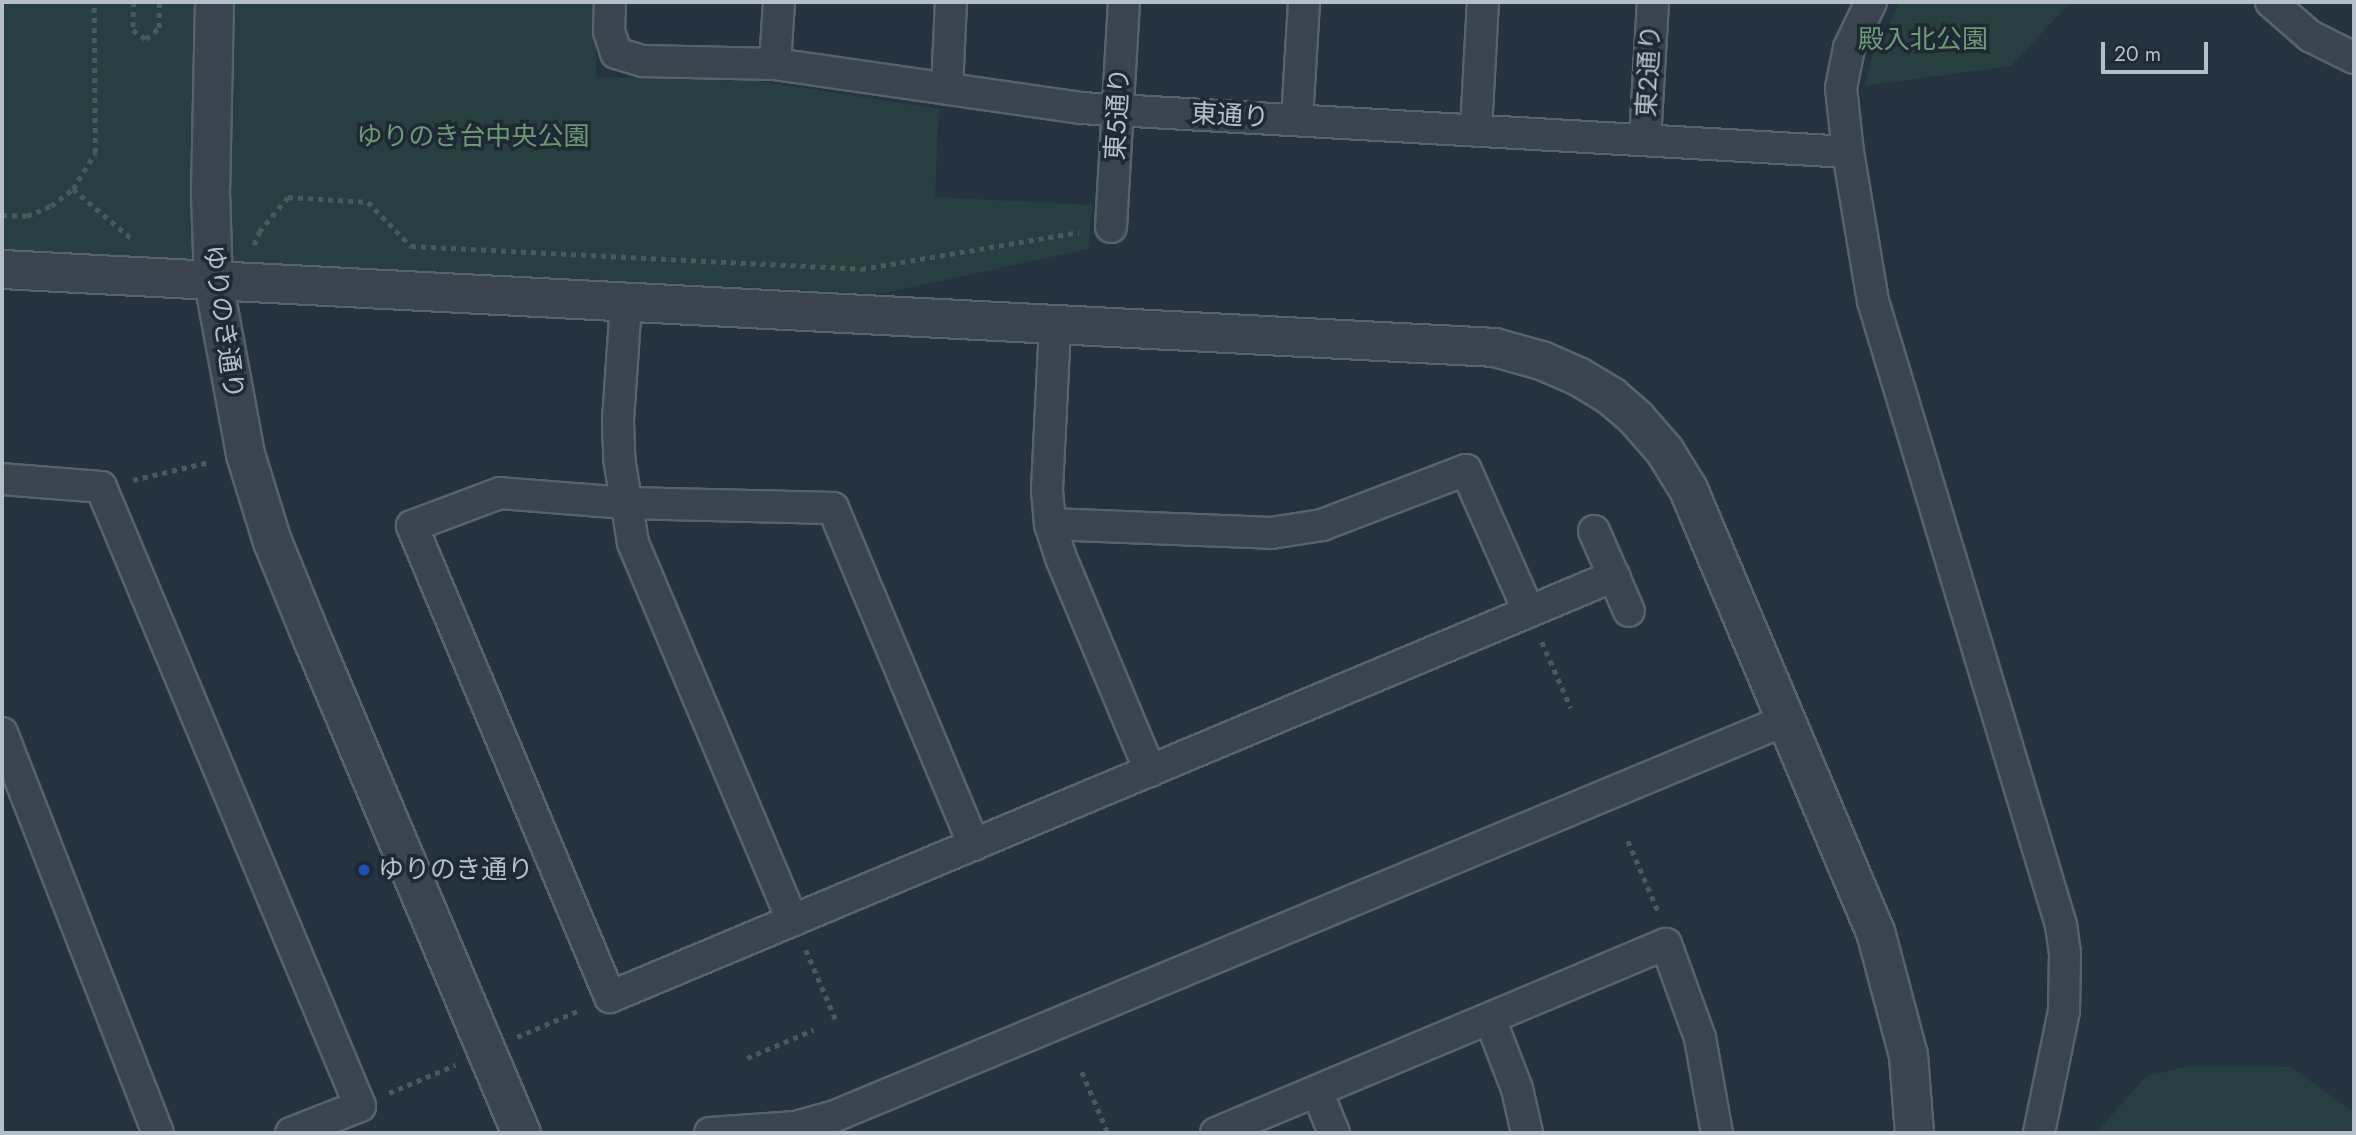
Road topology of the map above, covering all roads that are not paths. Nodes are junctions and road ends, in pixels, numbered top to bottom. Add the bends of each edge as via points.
1 (214, 2) edge
2 (610, 2) edge
3 (779, 2) edge
4 (951, 2) edge
5 (1124, 2) edge
6 (1304, 2) edge
7 (1483, 2) edge
8 (1653, 2) edge
9 (1871, 2) edge
10 (2271, 2) edge
11 (2354, 58) edge
12 (775, 64) junction
13 (947, 89) junction
14 (1118, 110) junction
15 (1297, 120) junction
16 (1476, 131) junction
17 (1645, 140) junction
18 (1848, 152) junction
19 (1111, 227) road end
20 (2, 270) edge
21 (213, 281) junction
22 (626, 303) junction
23 (1055, 326) junction
24 (2, 479) edge
25 (626, 503) junction
26 (1050, 524) junction
27 (1594, 531) dead end
28 (1614, 576) junction
29 (1629, 611) dead end
30 (1529, 612) junction
31 (1786, 720) junction
32 (2, 733) edge
33 (1150, 771) junction
34 (974, 845) junction
35 (793, 921) junction
36 (1490, 1019) junction
37 (1317, 1091) junction
38 (158, 1133) edge
39 (291, 1133) edge
40 (520, 1133) edge
41 (710, 1133) edge
42 (1216, 1133) edge
43 (1334, 1133) edge
44 (1527, 1133) edge
45 (1717, 1133) edge
46 (1914, 1133) edge
47 (2039, 1133) edge

1 - 21 street, ゆりのき通り
2 - 12 street, 東通り via 609,31 616,53 643,61
3 - 12 street
4 - 13 street
5 - 14 street, 東5通り
6 - 15 street
7 - 16 street
8 - 17 street, 東2通り
9 - 18 street via 1849,48 1841,88
10 - 11 street via 2310,36
12 - 13 street, 東通り
13 - 14 street, 東通り
14 - 15 street, 東通り
14 - 19 street, 東5通り
15 - 16 street, 東通り
16 - 17 street, 東通り
17 - 18 street, 東通り
18 - 47 street via 1873,301 2061,925 2067,980 2064,1012
20 - 21 street
21 - 22 street
21 - 40 street, ゆりのき通り via 245,454 272,541
22 - 23 street
22 - 25 street via 618,421
23 - 26 street via 1047,490
23 - 31 street via 1494,348 1578,376 1636,418 1664,450 1688,489
24 - 39 street via 101,487 360,1106
25 - 34 street via 833,509
25 - 35 street via 634,542
25 - 35 street via 500,493 412,526 610,997
26 - 30 street via 1271,533 1322,524 1466,470
26 - 33 street
27 - 28 street
28 - 29 street
28 - 30 street
30 - 33 street
31 - 41 street via 835,1116 796,1127
31 - 46 street via 1875,931 1908,1055
32 - 38 street
33 - 34 street
34 - 35 street
36 - 37 street
36 - 44 street via 1517,1089
36 - 45 street via 1665,944 1700,1038
37 - 42 street
37 - 43 street

